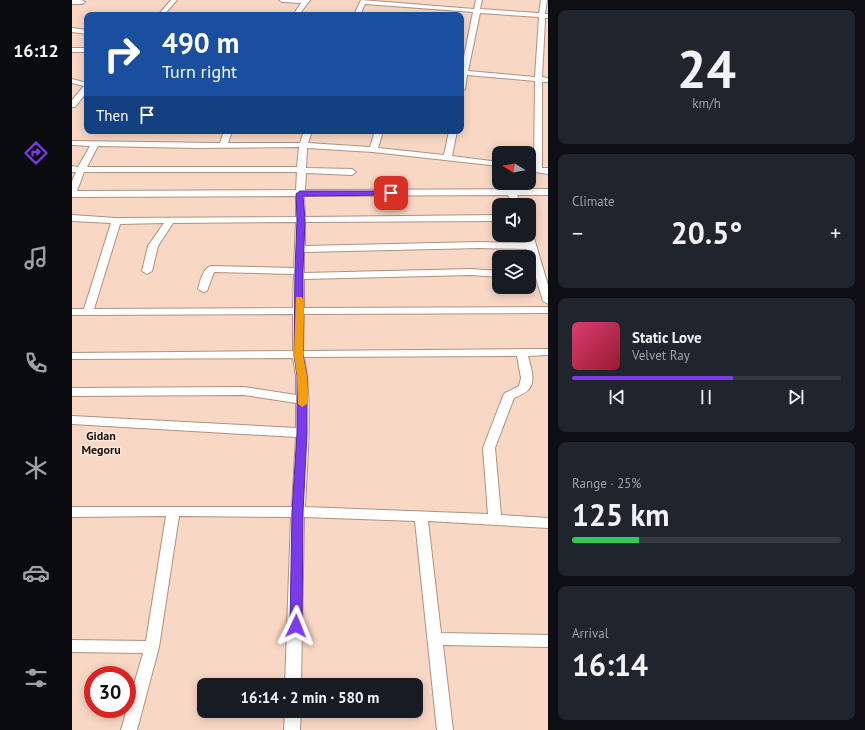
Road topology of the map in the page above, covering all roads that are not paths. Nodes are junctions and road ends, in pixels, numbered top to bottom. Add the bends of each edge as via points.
1 (174, 0) edge
2 (282, 0) edge
3 (479, 0) edge
4 (544, 0) edge
5 (306, 1) edge
6 (364, 1) edge
7 (72, 2) edge
8 (82, 2) dead end
9 (421, 3) edge
10 (477, 10) junction
11 (164, 12) edge
12 (298, 12) edge
13 (358, 12) edge
14 (545, 16) edge
15 (72, 30) edge
16 (84, 32) edge
17 (72, 50) edge
18 (84, 50) edge
19 (464, 73) joint
20 (540, 79) junction
21 (548, 80) edge
22 (72, 81) edge
23 (84, 85) edge
24 (84, 90) edge
25 (78, 98) junction
26 (84, 98) edge
27 (72, 105) edge
28 (227, 134) edge
29 (307, 134) edge
30 (379, 134) edge
31 (452, 134) edge
32 (72, 143) edge
33 (96, 143) junction
34 (303, 145) junction
35 (223, 146) junction
36 (373, 150) junction
37 (448, 158) junction
38 (492, 163) edge
39 (76, 169) edge
40 (538, 169) joint
41 (302, 170) junction
42 (548, 171) edge
43 (352, 172) dead end
44 (548, 192) edge
45 (72, 193) edge
46 (512, 193) junction
47 (300, 194) junction
48 (514, 198) edge
49 (72, 218) edge
50 (492, 218) edge
51 (116, 220) junction
52 (171, 220) junction
53 (301, 220) junction
54 (530, 242) edge
55 (531, 246) junction
56 (299, 249) junction
57 (147, 271) dead end
58 (299, 273) junction
59 (492, 273) edge
60 (536, 276) edge
61 (540, 276) junction
62 (204, 289) dead end
63 (548, 301) edge
64 (548, 310) edge
65 (299, 311) junction
66 (72, 312) edge
67 (88, 312) junction
68 (548, 352) edge
69 (522, 353) junction
70 (298, 355) junction
71 (72, 356) edge
72 (72, 392) edge
73 (302, 400) junction
74 (72, 420) edge
75 (302, 433) junction
76 (173, 511) junction
77 (72, 512) edge
78 (298, 512) junction
79 (420, 516) junction
80 (495, 520) junction
81 (548, 525) edge
82 (436, 639) junction
83 (548, 641) edge
84 (72, 646) edge
85 (152, 647) junction
86 (294, 678) edge
87 (292, 718) edge
88 (129, 730) edge
89 (292, 730) edge
90 (446, 730) edge

1 - 11 street
2 - 5 street
3 - 10 street
4 - 14 street
5 - 12 street
6 - 9 street
6 - 13 street
7 - 8 street
9 - 10 street
10 - 14 street
10 - 19 street
14 - 20 street
15 - 16 street
17 - 18 street
19 - 20 street
20 - 21 street
20 - 40 street
22 - 23 street
24 - 25 street
25 - 26 street
25 - 27 street
28 - 35 street
29 - 34 street
30 - 36 street
31 - 37 street
32 - 33 street
33 - 35 street
33 - 39 street
34 - 35 street
34 - 36 street
34 - 41 street
36 - 37 street
37 - 38 street
39 - 41 street
39 - 45 street
40 - 42 street
41 - 43 street
41 - 47 street
44 - 46 street
45 - 47 street
46 - 47 street
46 - 48 street
47 - 53 street
49 - 51 street
50 - 53 street
51 - 52 street
51 - 67 street
52 - 53 street
52 - 57 street via 153,246
53 - 56 street
54 - 55 street
55 - 56 street
55 - 61 street
56 - 58 street
58 - 59 street
58 - 62 street via 211,269
58 - 65 street
60 - 61 street
61 - 63 street
64 - 65 street
65 - 67 street
65 - 70 street
66 - 67 street
68 - 69 street
69 - 70 street
69 - 80 street via 527,378 524,388 509,396 489,448
70 - 71 street
70 - 73 street via 302,376
72 - 73 street via 244,391
73 - 75 street
74 - 75 street
75 - 78 street
76 - 77 street
76 - 78 street
76 - 85 street
78 - 79 street
78 - 86 street
79 - 80 street
79 - 82 street
80 - 81 street
82 - 83 street
82 - 90 street
84 - 85 street
85 - 88 street
87 - 89 street

